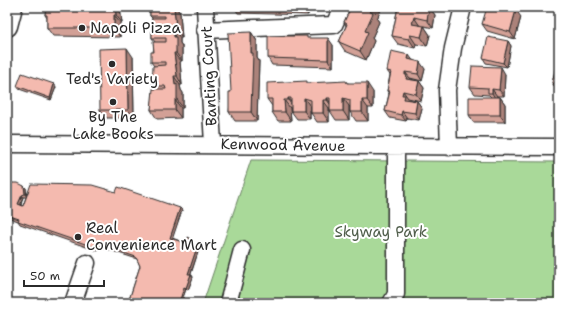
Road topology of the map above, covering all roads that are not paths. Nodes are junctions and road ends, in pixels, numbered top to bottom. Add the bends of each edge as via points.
1 (12, 7) edge
2 (205, 7) edge
3 (342, 7) edge
4 (463, 7) edge
5 (7, 26) edge
6 (205, 30) junction
7 (7, 144) edge
8 (213, 144) junction
9 (396, 147) junction
10 (449, 147) junction
11 (559, 147) edge
12 (242, 250) dead end
13 (86, 263) dead end
14 (73, 303) edge
15 (228, 303) edge
16 (391, 303) edge

1 - 5 main road
2 - 6 street, Banting Court
3 - 6 street via 334,25
4 - 10 street via 453,48 447,90
6 - 8 street, Banting Court
7 - 8 street, Kenwood Avenue
8 - 9 street, Kenwood Avenue
9 - 10 street, Kenwood Avenue
9 - 16 street via 396,294
10 - 11 street, Kenwood Avenue
12 - 15 street
13 - 14 street

